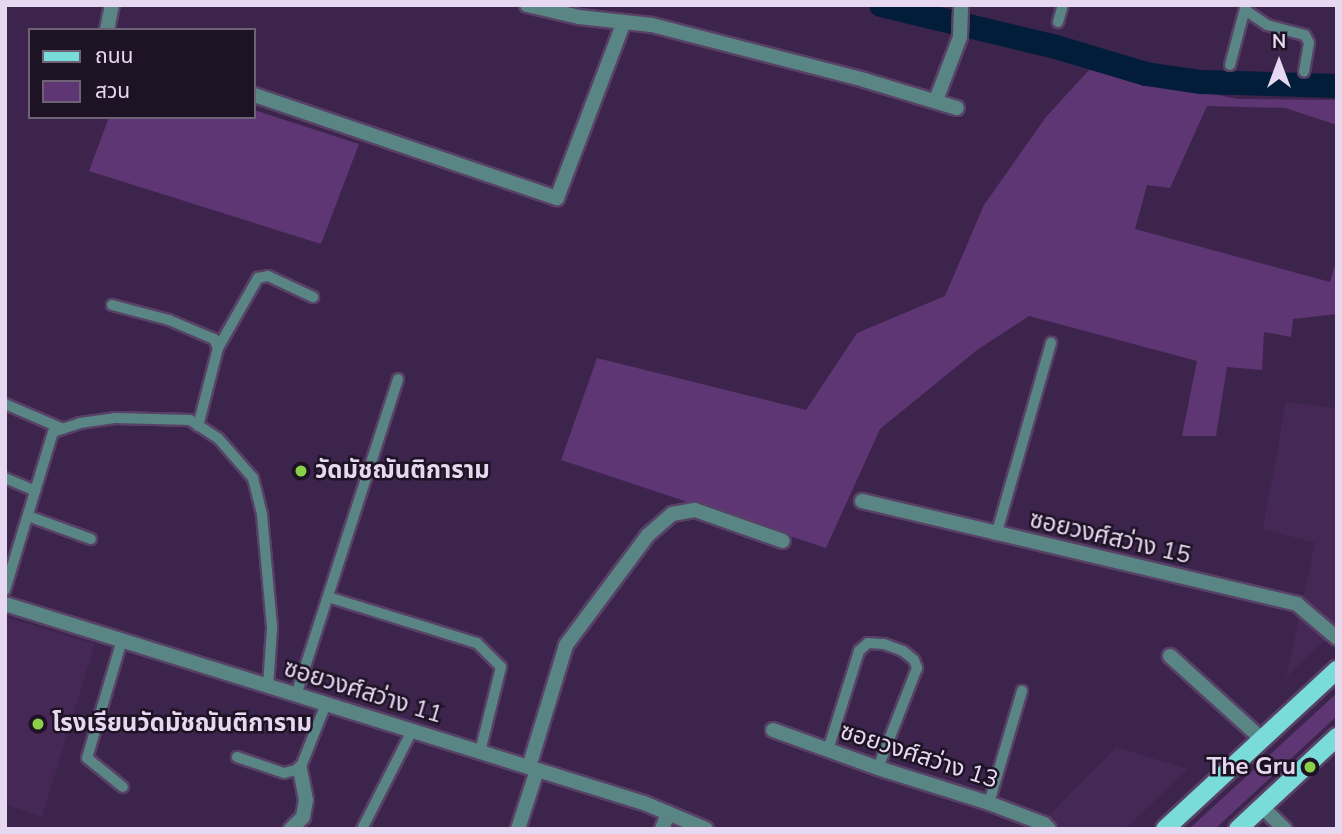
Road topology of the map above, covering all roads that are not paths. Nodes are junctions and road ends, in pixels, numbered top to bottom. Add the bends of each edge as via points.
1 (112, 5) edge
2 (527, 5) edge
3 (1063, 5) edge
4 (961, 8) edge
5 (1245, 8) edge
6 (624, 22) junction
7 (1058, 22) dead end
8 (107, 28) edge
9 (1230, 65) dead end
10 (1304, 72) dead end
11 (256, 96) edge
12 (936, 100) junction
13 (957, 108) dead end
14 (313, 297) dead end
15 (112, 304) dead end
16 (1051, 343) dead end
17 (218, 348) junction
18 (398, 379) dead end
19 (5, 404) edge
20 (198, 426) junction
21 (63, 429) junction
22 (5, 478) edge
23 (36, 491) junction
24 (862, 501) dead end
25 (28, 516) junction
26 (996, 536) junction
27 (91, 539) dead end
28 (783, 541) dead end
29 (5, 590) edge
30 (328, 597) junction
31 (5, 604) edge
32 (1337, 638) edge
33 (122, 640) junction
34 (1170, 656) dead end
35 (1337, 670) edge
36 (268, 686) junction
37 (1022, 691) dead end
38 (296, 695) junction
39 (326, 704) junction
40 (773, 730) dead end
41 (412, 731) junction
42 (1337, 737) edge
43 (1262, 739) junction
44 (828, 750) junction
45 (480, 752) junction
46 (237, 757) dead end
47 (533, 768) junction
48 (878, 768) junction
49 (300, 769) junction
50 (123, 787) dead end
51 (989, 803) junction
52 (1262, 807) junction
53 (668, 813) junction
54 (291, 829) edge
55 (362, 829) edge
56 (518, 829) edge
57 (662, 829) edge
58 (706, 829) edge
59 (1049, 829) edge
60 (1164, 829) edge
61 (1238, 829) edge
62 (1285, 829) edge

1 - 8 street
2 - 6 street
3 - 7 lane
4 - 12 street via 960,37
5 - 9 lane
5 - 10 lane via 1267,25 1305,35 1309,43
6 - 11 street via 557,198
6 - 12 street via 728,43
12 - 13 street
14 - 17 lane via 268,276 258,278
15 - 17 lane via 169,320 214,339
16 - 26 lane
17 - 20 lane
18 - 30 lane
19 - 21 lane
20 - 21 lane via 190,420 115,418
20 - 36 lane via 218,438 253,478 262,515 272,628
21 - 23 lane via 53,432
22 - 23 lane
23 - 25 lane
24 - 26 street, ซอยวงศ์สว่าง 15
25 - 27 lane
25 - 29 lane
26 - 32 street, ซอยวงศ์สว่าง 15 via 1297,604
28 - 47 street via 695,510 672,514 648,535 566,645
30 - 38 lane
30 - 45 lane via 477,643 501,667
31 - 33 street, ซอยวงศ์สว่าง 11
33 - 36 street, ซอยวงศ์สว่าง 11
33 - 50 lane via 87,758
34 - 43 street
35 - 43 main road
36 - 38 street, ซอยวงศ์สว่าง 11
37 - 51 lane
38 - 39 street, ซอยวงศ์สว่าง 11
39 - 41 street, ซอยวงศ์สว่าง 11
39 - 49 lane
40 - 44 street, ซอยวงศ์สว่าง 13
41 - 45 street, ซอยวงศ์สว่าง 11
41 - 55 lane
42 - 52 main road
43 - 60 main road
44 - 48 street, ซอยวงศ์สว่าง 13
44 - 48 lane via 859,652 868,643 884,644 903,652 917,668
45 - 47 street, ซอยวงศ์สว่าง 11
46 - 49 lane via 284,774
47 - 53 street, ซอยวงศ์สว่าง 11
47 - 56 street
48 - 51 street, ซอยวงศ์สว่าง 13
49 - 54 street via 306,800 303,817
51 - 59 street, ซอยวงศ์สว่าง 13
52 - 61 main road
52 - 62 street
53 - 57 street
53 - 58 street, ซอยวงศ์สว่าง 11

